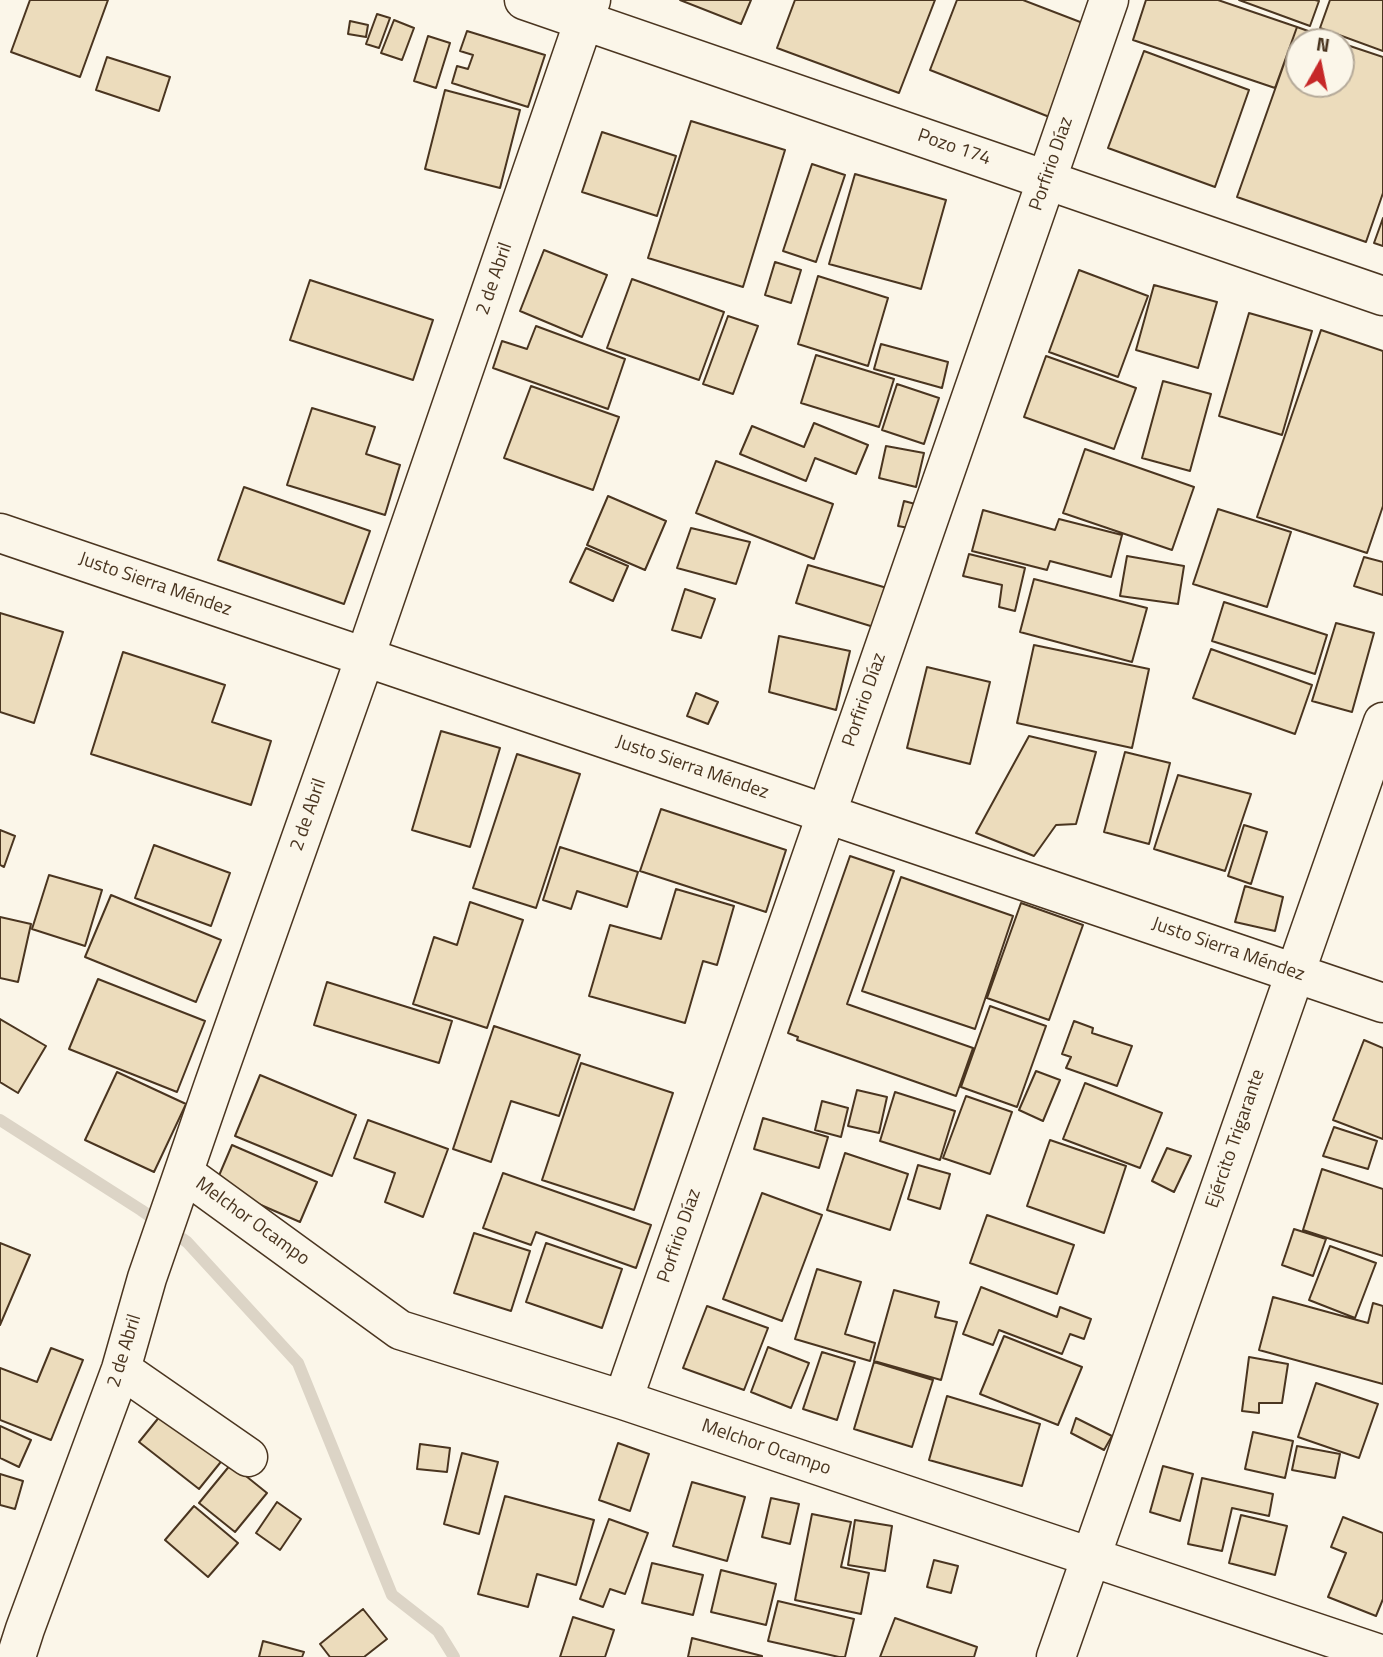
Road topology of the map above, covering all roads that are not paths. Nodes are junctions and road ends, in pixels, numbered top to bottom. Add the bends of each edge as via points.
1 (524, 0) edge
2 (1109, 0) edge
3 (588, 10) edge
4 (1046, 180) junction
5 (1383, 296) edge
6 (0, 533) edge
7 (365, 657) junction
8 (1383, 722) edge
9 (826, 813) junction
10 (1294, 973) junction
11 (1383, 1003) edge
12 (180, 1185) junction
13 (121, 1369) junction
14 (623, 1400) junction
15 (248, 1457) dead end
16 (1091, 1557) junction
17 (14, 1636) edge
18 (1383, 1655) edge
19 (1056, 1657) edge

1 - 3 street, Pozo 174
2 - 4 street, Porfirio Díaz
3 - 4 street, Pozo 174
3 - 7 street, 2 de Abril
4 - 5 street, Pozo 174
4 - 9 street, Porfirio Díaz
6 - 7 street, Justo Sierra Méndez
7 - 9 street, Justo Sierra Méndez
7 - 12 street, 2 de Abril
8 - 10 street, Ejército Trigarante
9 - 10 street, Justo Sierra Méndez
9 - 14 street, Porfirio Díaz
10 - 11 street, Justo Sierra Méndez
10 - 16 street, Ejército Trigarante
12 - 13 street, 2 de Abril
12 - 14 street, Melchor Ocampo via 400,1330
13 - 15 street
13 - 17 street, 2 de Abril
14 - 16 street, Melchor Ocampo
16 - 18 street, Melchor Ocampo
16 - 19 street, Ejército Trigarante

